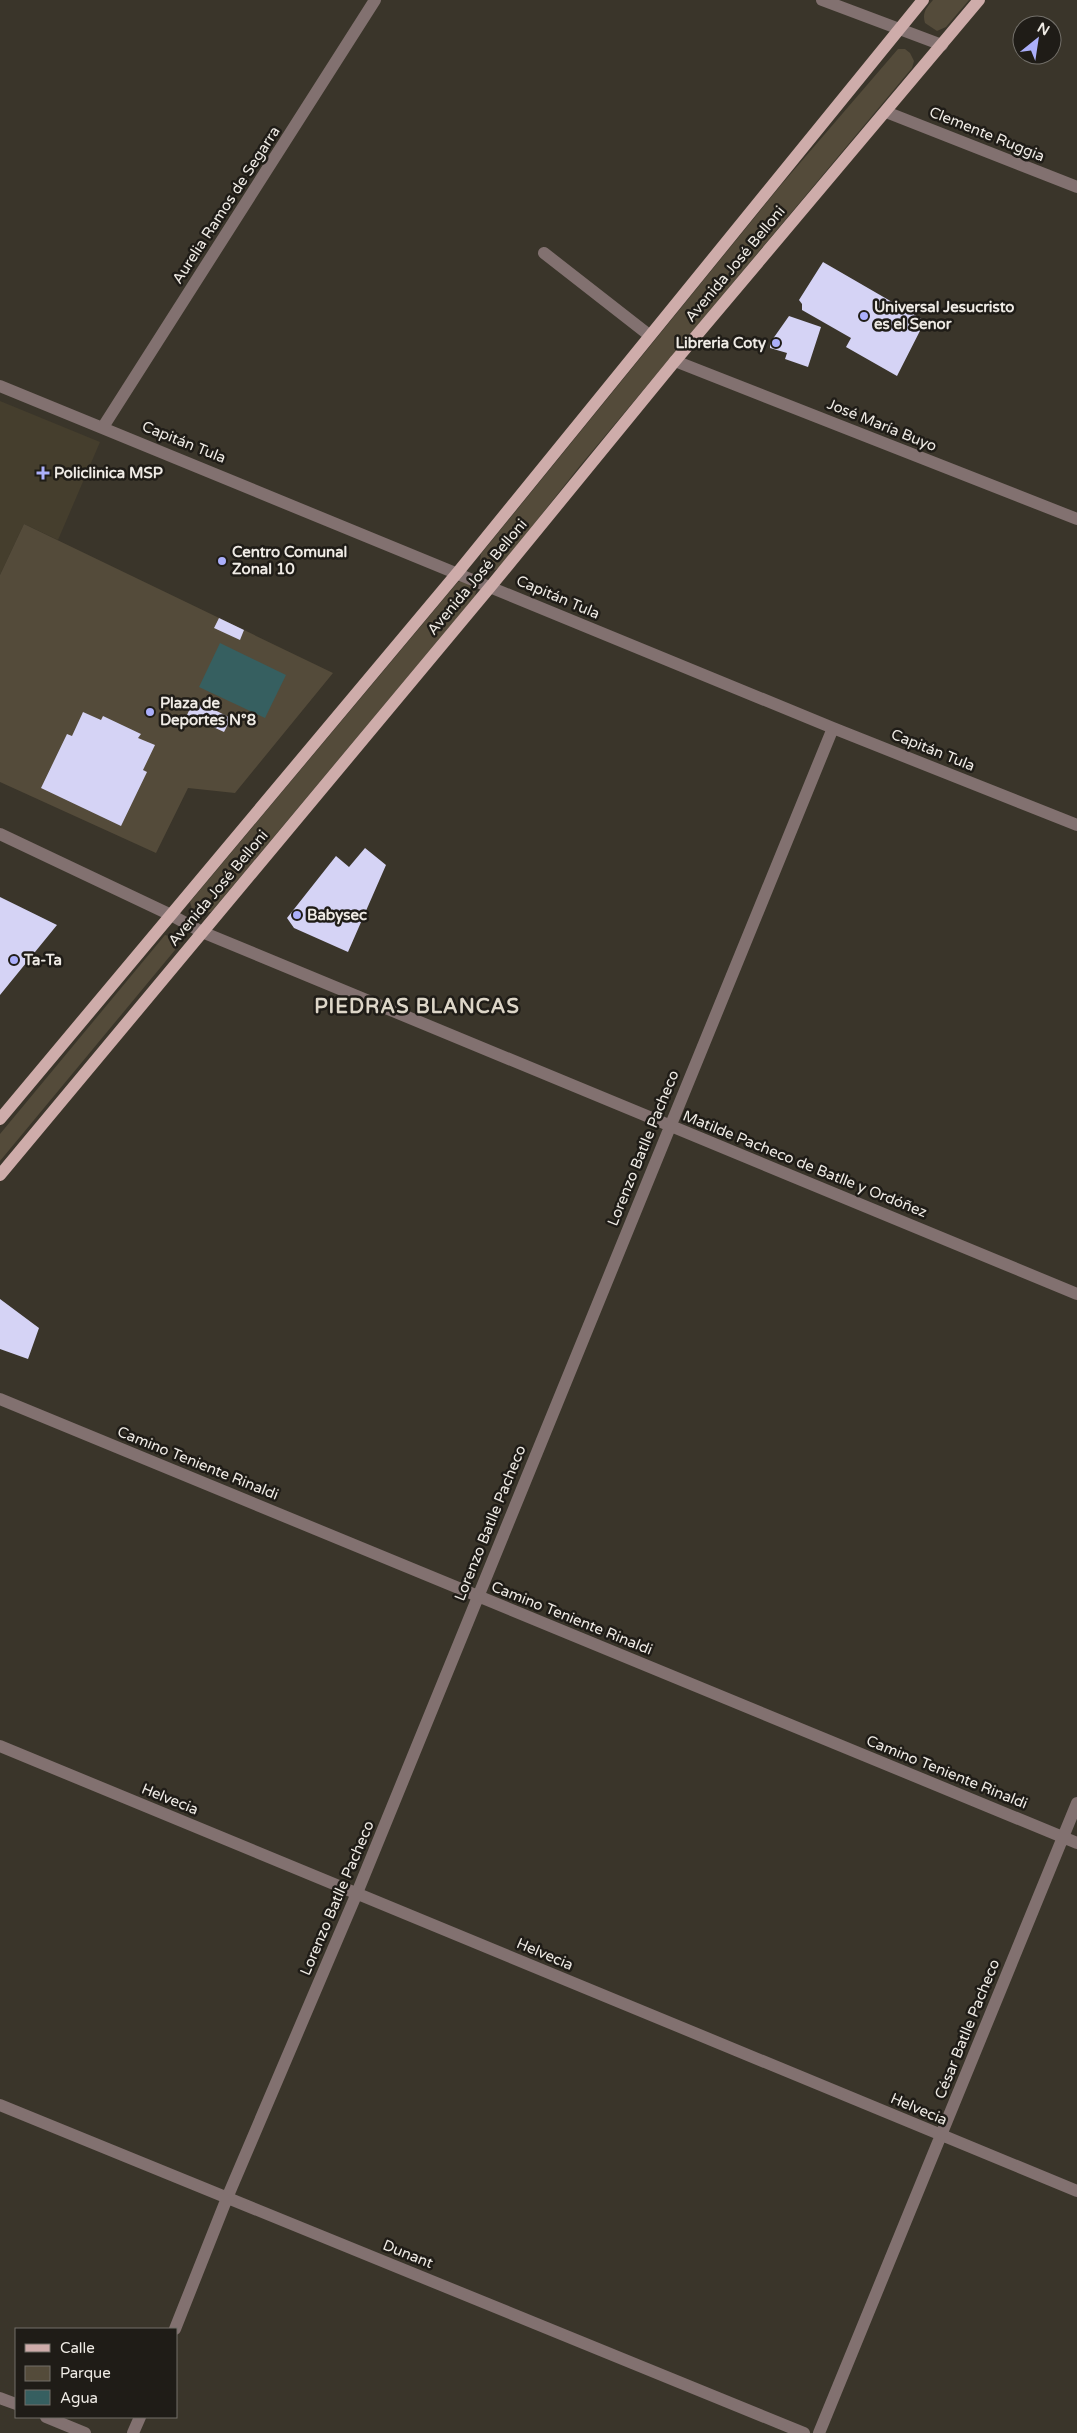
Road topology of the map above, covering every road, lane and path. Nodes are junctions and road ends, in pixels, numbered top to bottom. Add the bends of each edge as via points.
1 (376, 0) edge
2 (822, 0) edge
3 (923, 0) edge
4 (980, 0) edge
5 (898, 29) junction
6 (942, 45) junction
7 (886, 112) junction
8 (1077, 187) edge
9 (544, 253) dead end
10 (650, 336) junction
11 (675, 361) junction
12 (0, 386) edge
13 (103, 427) junction
14 (1077, 519) edge
15 (458, 572) junction
16 (491, 586) junction
17 (833, 728) junction
18 (1077, 825) edge
19 (0, 834) edge
20 (171, 915) junction
21 (202, 932) junction
22 (0, 1119) edge
23 (670, 1126) junction
24 (0, 1175) edge
25 (1077, 1294) edge
26 (0, 1399) edge
27 (478, 1596) junction
28 (0, 1746) edge
29 (1077, 1803) edge
30 (1063, 1837) junction
31 (1077, 1843) edge
32 (357, 1893) junction
33 (0, 2105) edge
34 (941, 2136) junction
35 (1077, 2191) edge
36 (228, 2198) junction
37 (175, 2328) edge
38 (0, 2398) edge
39 (15, 2404) edge
40 (48, 2418) edge
41 (140, 2418) edge
42 (85, 2433) edge
43 (133, 2433) edge
44 (804, 2433) edge
45 (819, 2433) edge

1 - 13 street, Aurelia Ramos de Segarra
2 - 5 street
3 - 5 main road, Avenida José Belloni
4 - 6 main road, Avenida José Belloni
5 - 6 street
5 - 10 main road, Avenida José Belloni
6 - 7 main road, Avenida José Belloni
7 - 8 street, Clemente Ruggia
7 - 11 main road, Avenida José Belloni
9 - 10 street
10 - 15 main road, Avenida José Belloni
11 - 14 street, José María Buyo
11 - 16 main road, Avenida José Belloni
12 - 13 street, Capitán Tula
13 - 15 street, Capitán Tula
15 - 16 street, Capitán Tula
15 - 20 main road, Avenida José Belloni
16 - 17 street, Capitán Tula
16 - 21 main road, Avenida José Belloni
17 - 18 street, Capitán Tula
17 - 23 street, Lorenzo Batlle Pacheco
19 - 20 street, Matilde Pacheco de Batlle y Ordóñez
20 - 21 street, Matilde Pacheco de Batlle y Ordóñez
20 - 22 main road, Avenida José Belloni
21 - 23 street, Matilde Pacheco de Batlle y Ordóñez
21 - 24 main road, Avenida José Belloni
23 - 25 street, Matilde Pacheco de Batlle y Ordóñez
23 - 27 street, Lorenzo Batlle Pacheco
26 - 27 street, Camino Teniente Rinaldi
27 - 30 street, Camino Teniente Rinaldi
27 - 32 street, Lorenzo Batlle Pacheco
28 - 32 street, Helvecia
29 - 30 street, César Batlle Pacheco
30 - 31 street, Camino Teniente Rinaldi
30 - 34 street, César Batlle Pacheco
32 - 34 street, Helvecia
32 - 36 street, Lorenzo Batlle Pacheco
33 - 36 street, Dunant
34 - 35 street, Helvecia
34 - 45 street, César Batlle Pacheco
36 - 37 street, Lorenzo Batlle Pacheco
36 - 44 street, Dunant
38 - 39 street
40 - 42 street
41 - 43 street

